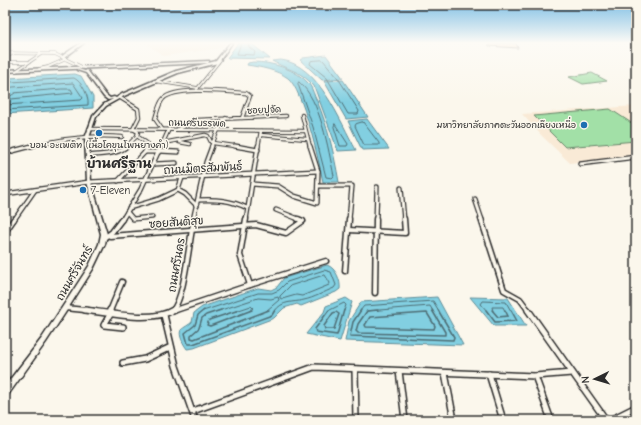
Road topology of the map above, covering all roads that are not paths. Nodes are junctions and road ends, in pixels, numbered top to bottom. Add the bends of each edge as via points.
1 (27, 63) edge
2 (55, 63) edge
3 (75, 63) edge
4 (204, 63) edge
5 (212, 63) edge
6 (218, 63) edge
7 (169, 64) junction
8 (80, 65) junction
9 (206, 65) junction
10 (104, 67) junction
11 (84, 68) junction
12 (214, 68) junction
13 (74, 69) junction
14 (35, 70) junction
15 (51, 70) junction
16 (16, 71) junction
17 (5, 72) edge
18 (177, 72) junction
19 (88, 73) junction
20 (154, 81) junction
21 (198, 89) junction
22 (105, 96) junction
23 (121, 96) junction
24 (99, 110) junction
25 (302, 115) dead end
26 (286, 116) dead end
27 (226, 118) junction
28 (242, 118) junction
29 (89, 129) junction
30 (162, 129) junction
31 (169, 129) junction
32 (133, 130) junction
33 (177, 130) junction
34 (218, 130) junction
35 (305, 131) junction
36 (261, 133) junction
37 (137, 136) junction
38 (122, 137) dead end
39 (88, 138) junction
40 (307, 139) junction
41 (178, 142) junction
42 (213, 142) junction
43 (163, 143) junction
44 (190, 144) dead end
45 (258, 150) junction
46 (159, 151) junction
47 (145, 152) junction
48 (178, 152) dead end
49 (5, 153) edge
50 (88, 156) junction
51 (636, 157) edge
52 (176, 163) dead end
53 (154, 164) junction
54 (580, 164) dead end
55 (318, 171) junction
56 (254, 174) junction
57 (203, 177) junction
58 (182, 178) junction
59 (146, 179) junction
60 (118, 181) junction
61 (89, 182) junction
62 (252, 184) junction
63 (318, 186) junction
64 (377, 187) dead end
65 (401, 188) dead end
66 (34, 190) junction
67 (178, 190) junction
68 (5, 194) edge
69 (474, 199) dead end
70 (198, 200) junction
71 (197, 206) junction
72 (248, 208) junction
73 (128, 210) junction
74 (276, 210) dead end
75 (152, 216) dead end
76 (244, 226) junction
77 (192, 230) junction
78 (349, 230) junction
79 (376, 231) junction
80 (5, 232) edge
81 (110, 236) junction
82 (104, 238) junction
83 (326, 261) dead end
84 (345, 271) dead end
85 (122, 282) dead end
86 (250, 285) junction
87 (375, 293) dead end
88 (65, 308) junction
89 (172, 311) junction
90 (110, 313) junction
91 (164, 315) junction
92 (123, 327) dead end
93 (171, 347) junction
94 (123, 363) dead end
95 (355, 370) junction
96 (399, 371) junction
97 (445, 373) junction
98 (572, 373) junction
99 (489, 374) junction
100 (534, 376) junction
101 (5, 392) edge
102 (636, 407) edge
103 (193, 411) junction
104 (195, 420) edge
105 (356, 420) edge
106 (405, 420) edge
107 (454, 420) edge
108 (503, 420) edge
109 (551, 420) edge
110 (606, 420) edge
111 (614, 420) edge

1 - 16 street
2 - 14 street
3 - 8 street
4 - 7 main road
5 - 9 main road, ถนนศรีจันทร์
6 - 12 street
7 - 10 main road
7 - 18 main road via 180,67
8 - 11 street
8 - 13 street
9 - 12 street
9 - 18 main road, ถนนศรีจันทร์
10 - 11 main road
10 - 19 main road
11 - 13 main road
11 - 19 main road
12 - 21 street
13 - 15 main road
13 - 19 main road
14 - 15 main road
14 - 16 main road
15 - 17 main road
16 - 17 main road
18 - 20 main road, ถนนศรีจันทร์
19 - 22 main road
20 - 21 street
20 - 23 main road, ถนนศรีจันทร์
21 - 28 street via 248,94 250,98
21 - 30 street via 164,98 155,121
22 - 23 main road
22 - 24 main road
23 - 24 main road, ถนนศรีจันทร์
23 - 32 street via 138,109 139,117
24 - 29 main road, ถนนศรีจันทร์
25 - 35 street
26 - 28 street, ซอยปูจัด
27 - 28 street, ซอยปูจัด
27 - 33 street, ซอยปูจัด via 197,120
27 - 34 street, ถนนศรีนคร
29 - 32 street, ถนนศรีบรรพด
29 - 39 main road, ถนนศรีจันทร์
30 - 31 street, ถนนศรีบรรพด
30 - 32 street, ถนนศรีบรรพด
31 - 33 street, ถนนศรีบรรพด
31 - 43 street
32 - 37 street via 138,132
33 - 34 street, ถนนศรีบรรพด
34 - 36 street, ถนนศรีบรรพด
34 - 42 street, ถนนศรีนคร
35 - 36 street, ถนนศรีบรรพด
35 - 40 street
36 - 40 street
36 - 45 street
37 - 47 street via 148,144
37 - 50 street via 121,150
38 - 39 street
39 - 49 street via 57,140
39 - 50 main road, ถนนศรีจันทร์
40 - 55 street
41 - 42 street via 205,135
41 - 43 street
41 - 44 street
42 - 45 street
42 - 57 street, ถนนศรีนคร
43 - 46 street
45 - 56 street
46 - 47 street
46 - 48 street
46 - 53 street
47 - 60 street
50 - 61 main road, ถนนศรีจันทร์
51 - 54 street
52 - 53 street
53 - 59 street
55 - 56 street, ถนนมิตรสัมพันธ์
55 - 63 street
56 - 57 street, ถนนมิตรสัมพันธ์
56 - 62 street
57 - 58 street, ถนนมิตรสัมพันธ์
57 - 70 street, ถนนศรีนคร
58 - 59 street, ถนนมิตรสัมพันธ์
58 - 67 street
59 - 60 street, ถนนมิตรสัมพันธ์
59 - 73 street
60 - 61 street, ถนนมิตรสัมพันธ์
61 - 66 street, ถนนมิตรสัมพันธ์
61 - 82 main road, ถนนศรีจันทร์
62 - 63 street via 278,186 294,196 317,203
62 - 72 street
63 - 78 street via 352,186
64 - 79 street
65 - 79 street via 405,233
66 - 68 street, ถนนมิตรสัมพันธ์
66 - 80 street
67 - 71 street
67 - 73 street
69 - 98 street via 504,290 520,299
70 - 71 street, ถนนศรีนคร
70 - 72 street via 234,201
71 - 77 street, ถนนศรีนคร
72 - 76 street
73 - 75 street via 133,219
73 - 81 street
74 - 76 street, ซอยสันติสุข via 303,221 286,233 261,225
76 - 77 street, ซอยสันติสุข
76 - 86 street via 240,258
77 - 81 street, ซอยสันติสุข
77 - 89 street, ถนนศรีนคร via 181,292
78 - 79 street
78 - 84 street
79 - 87 street
81 - 82 street, ซอยสันติสุข
82 - 88 main road, ถนนศรีจันทร์
83 - 86 street
85 - 90 street
86 - 89 street
88 - 90 street
88 - 101 main road, ถนนศรีจันทร์
89 - 91 street
90 - 91 street via 149,317
90 - 92 street via 104,325
91 - 93 street
93 - 94 street via 145,359
93 - 103 street
95 - 96 street
95 - 103 street via 314,367
95 - 105 street
96 - 97 street
96 - 106 street
97 - 99 street
97 - 107 street
98 - 100 street
98 - 110 street
99 - 100 street
99 - 108 street
100 - 109 street
102 - 111 street
103 - 104 street

